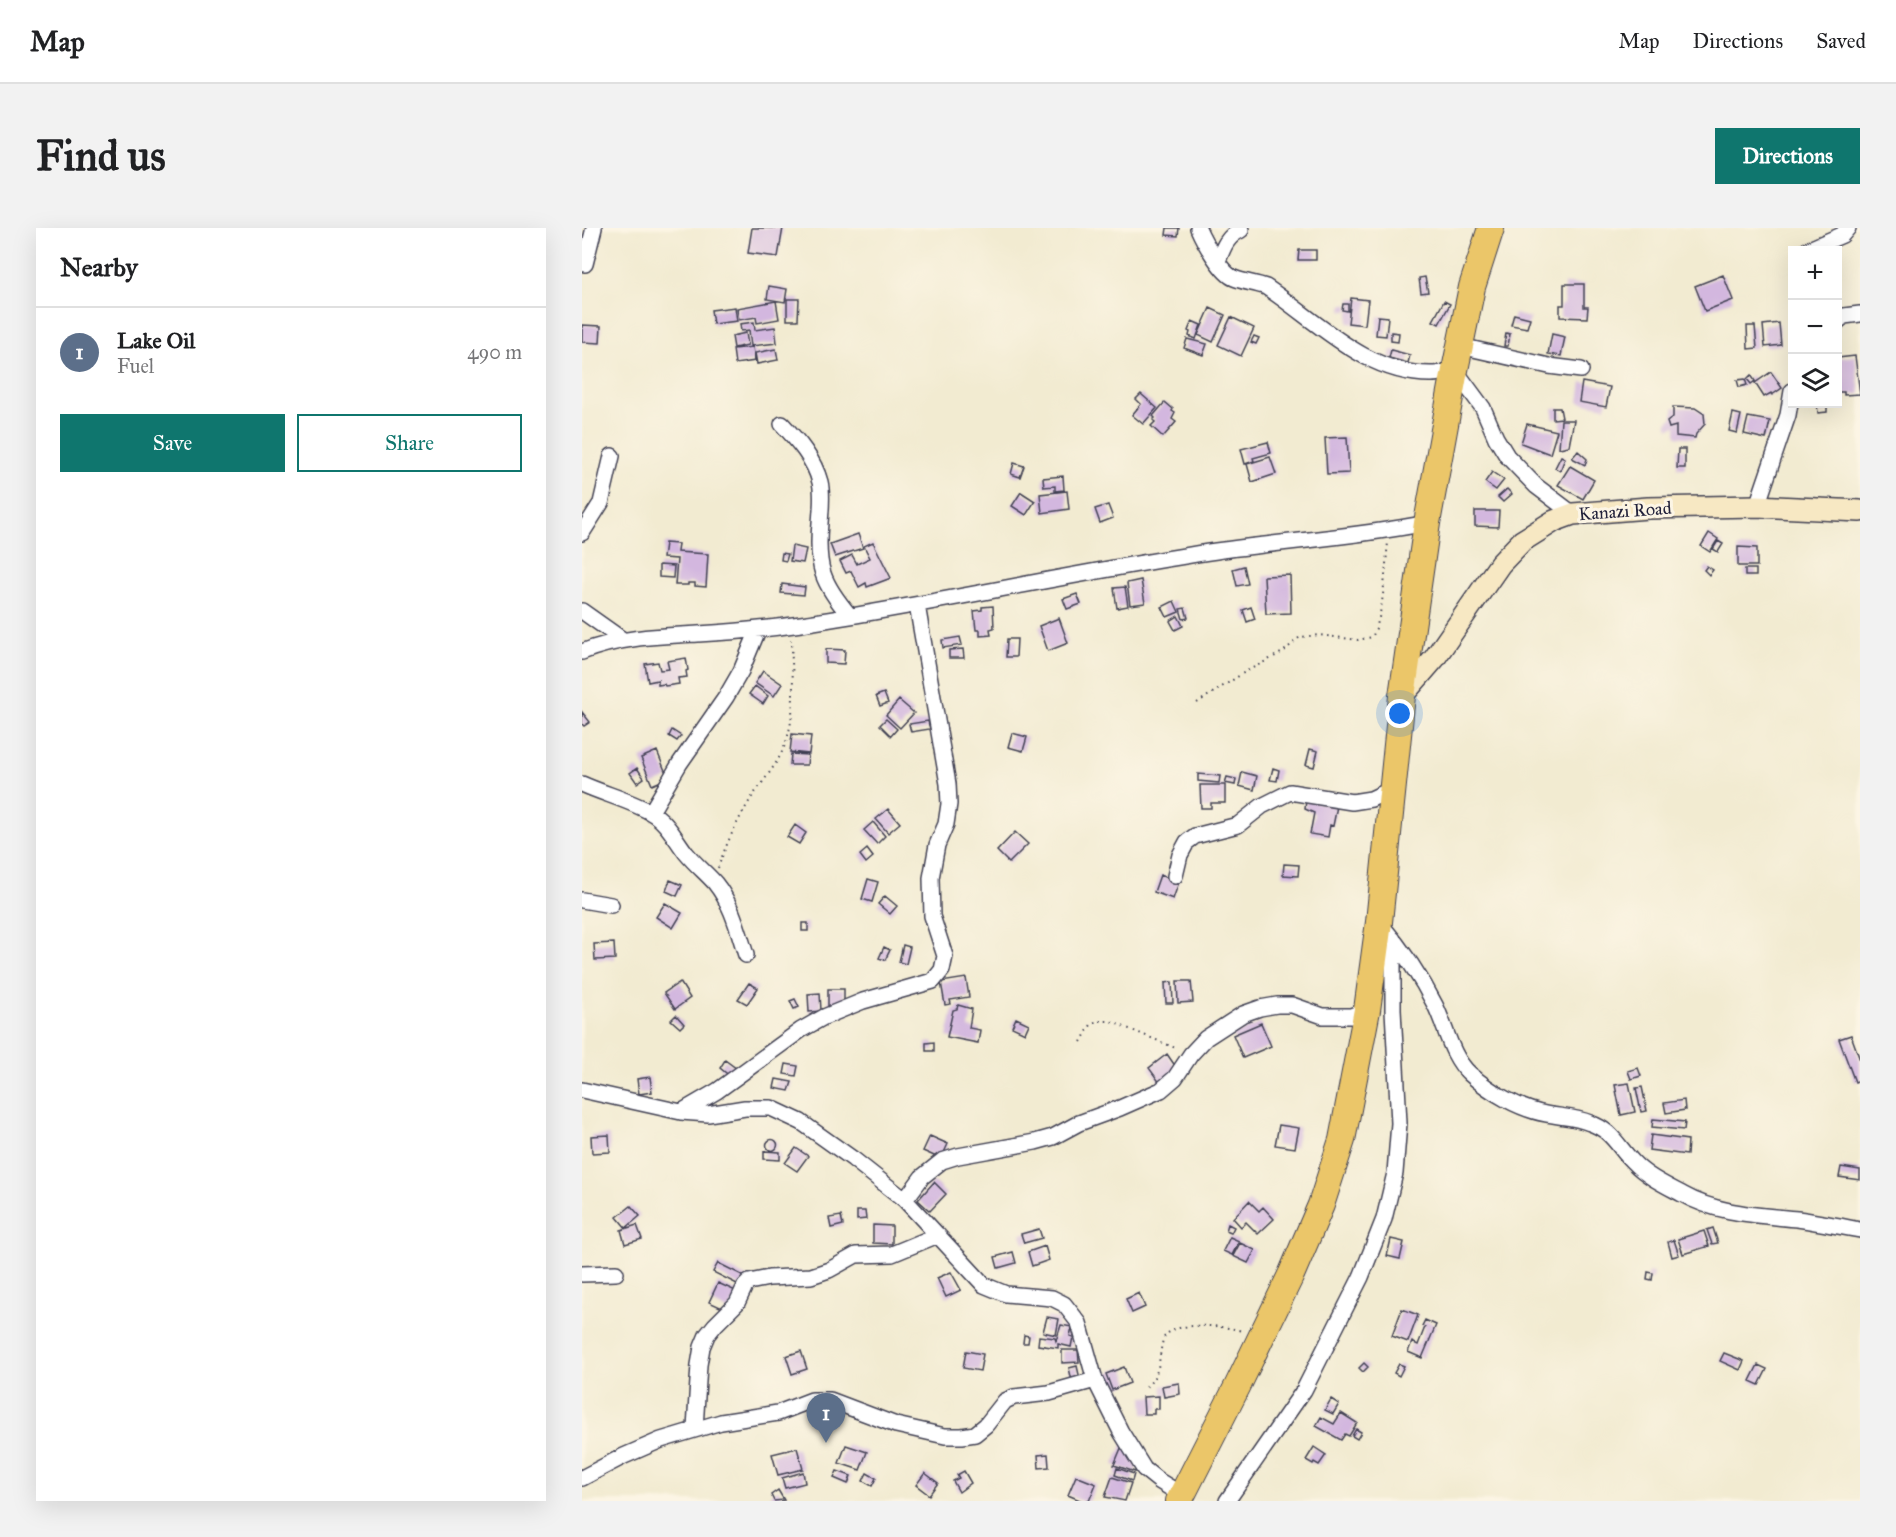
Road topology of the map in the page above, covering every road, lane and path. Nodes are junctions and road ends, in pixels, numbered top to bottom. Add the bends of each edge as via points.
1 (594, 228) edge
2 (1198, 228) edge
3 (1491, 228) edge
4 (1848, 228) edge
5 (1241, 230) dead end
6 (1816, 246) edge
7 (1218, 261) junction
8 (585, 264) dead end
9 (1860, 314) edge
10 (1842, 318) edge
11 (1457, 358) junction
12 (1581, 370) dead end
13 (1789, 408) edge
14 (782, 424) dead end
15 (612, 456) dead end
16 (1757, 506) junction
17 (1860, 511) edge
18 (1573, 514) junction
19 (1427, 523) junction
20 (1389, 531) junction
21 (582, 533) edge
22 (917, 605) junction
23 (582, 611) edge
24 (850, 616) junction
25 (791, 625) junction
26 (758, 630) junction
27 (623, 640) junction
28 (582, 652) edge
29 (1402, 696) junction
30 (1197, 703) dead end
31 (582, 784) edge
32 (1392, 789) junction
33 (651, 812) junction
34 (1175, 876) dead end
35 (714, 883) junction
36 (582, 900) edge
37 (611, 905) dead end
38 (1386, 931) junction
39 (746, 955) dead end
40 (1367, 1010) junction
41 (1081, 1042) dead end
42 (1191, 1054) junction
43 (582, 1090) edge
44 (681, 1112) junction
45 (905, 1200) junction
46 (1860, 1230) edge
47 (938, 1235) junction
48 (616, 1273) dead end
49 (582, 1274) edge
50 (1260, 1341) junction
51 (1095, 1380) junction
52 (1146, 1387) dead end
53 (695, 1428) junction
54 (582, 1478) edge
55 (1180, 1498) edge
56 (1227, 1501) edge

1 - 8 street
2 - 7 street
3 - 11 highway via 1472,287
4 - 6 street via 1842,235
5 - 7 street via 1225,243
7 - 11 street via 1233,278 1266,287 1345,345 1375,361 1395,369 1432,374
9 - 10 street
11 - 12 street
11 - 18 street via 1508,456 1536,486
11 - 19 highway
13 - 16 street
14 - 24 street via 811,459 820,482 818,545 823,575 832,595
15 - 21 street via 601,503
16 - 17 main road, Kanazi Road
16 - 18 main road, Kanazi Road
18 - 29 main road, Kanazi Road via 1522,541 1500,564 1434,659
19 - 20 street
19 - 29 highway
20 - 22 street via 1217,551
20 - 30 path via 1380,613 1372,637 1300,637 1283,652
22 - 24 street
22 - 44 street via 948,784 946,824 937,845 931,878 932,916 945,956 942,970 933,981 824,1017
23 - 27 street
24 - 25 street
25 - 26 street
25 - 35 path via 792,708 786,743 735,828
26 - 27 street
26 - 33 street via 726,697
27 - 28 street
29 - 32 highway
31 - 33 street
32 - 34 street via 1371,799 1352,802 1290,792 1276,797 1238,825 1195,836 1187,842
32 - 38 highway
33 - 35 street via 663,821
35 - 39 street via 733,914
36 - 37 street
38 - 40 highway
38 - 46 street via 1423,981 1456,1055 1469,1073 1496,1092 1524,1108 1608,1131 1643,1171 1709,1206
38 - 56 street via 1399,1123 1395,1173 1384,1219 1361,1276 1304,1390
40 - 42 street via 1336,1017 1292,1005 1260,1008 1224,1025
40 - 50 highway via 1342,1140 1321,1205
41 - 42 path via 1092,1023 1110,1021
42 - 45 street via 1175,1078 1161,1090 1053,1137 942,1161 922,1177
43 - 44 street
44 - 45 street via 708,1114 771,1108 801,1122
45 - 47 street
47 - 51 street via 984,1285 1006,1294 1052,1298 1064,1304 1079,1323
47 - 53 street via 892,1254 856,1255 811,1276 749,1282 702,1347
48 - 49 street
50 - 52 path via 1242,1331 1215,1325 1172,1331 1163,1338 1158,1369
50 - 55 highway
51 - 53 street via 1049,1393 1014,1396 975,1434 962,1436 896,1425 819,1399 778,1413
51 - 55 street via 1139,1462
53 - 54 street via 624,1456

